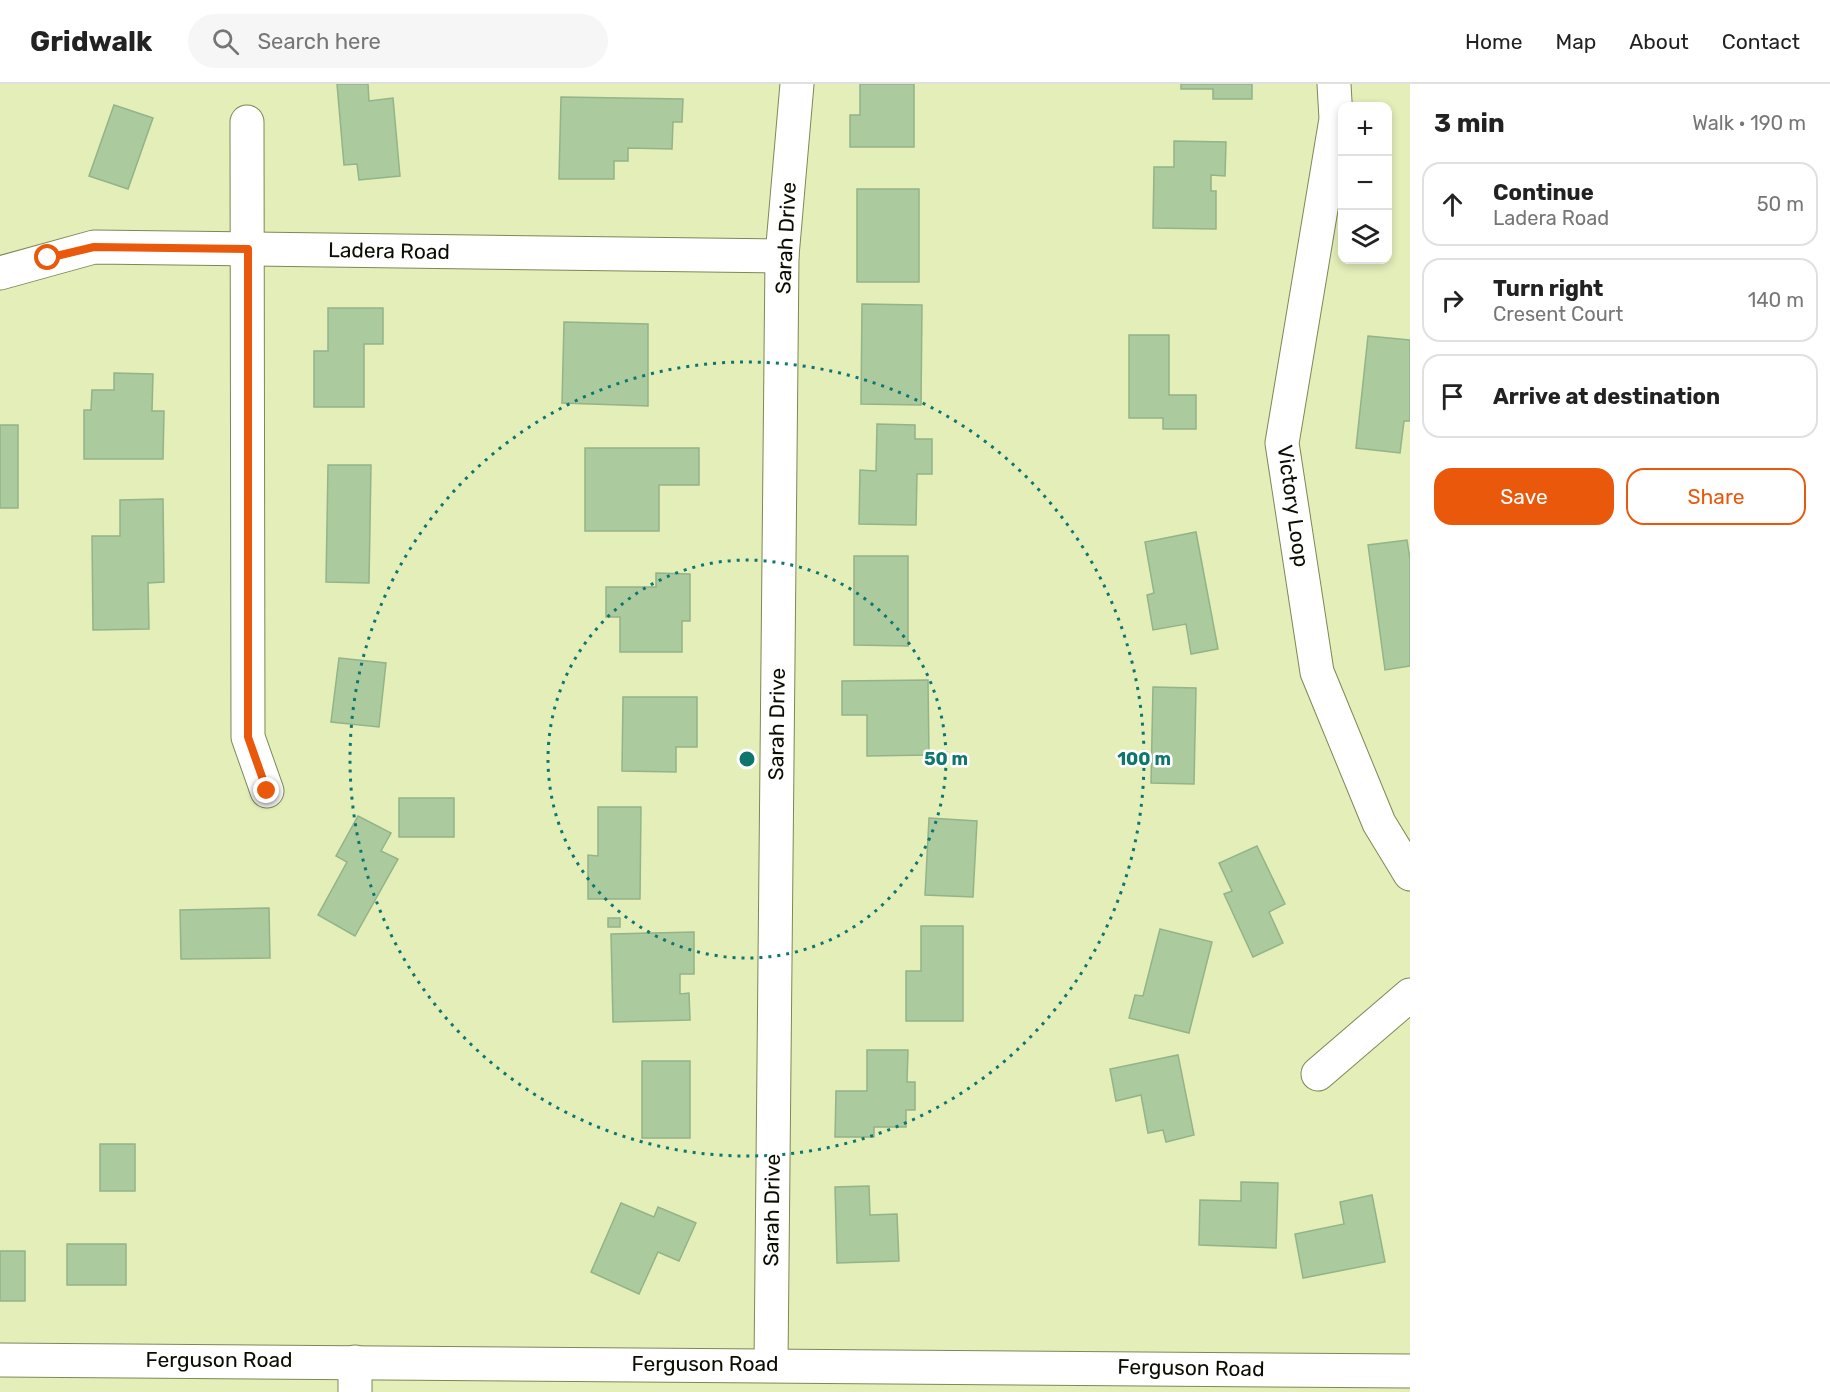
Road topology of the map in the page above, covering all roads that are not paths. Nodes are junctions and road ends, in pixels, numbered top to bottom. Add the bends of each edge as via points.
1 (797, 84) edge
2 (1334, 84) edge
3 (247, 122) dead end
4 (248, 249) junction
5 (782, 256) junction
6 (0, 273) edge
7 (267, 791) dead end
8 (1410, 874) edge
9 (1410, 995) edge
10 (1318, 1074) dead end
11 (0, 1360) edge
12 (771, 1365) junction
13 (1410, 1371) edge
14 (355, 1377) edge
15 (1128, 1380) edge

1 - 5 street, Sarah Drive
2 - 8 street, Victory Loop via 1336,119 1281,443 1317,672 1379,823
3 - 4 street
4 - 5 street, Ladera Road
4 - 6 street, Ladera Road via 94,247
4 - 7 street via 248,737
5 - 12 street, Sarah Drive
9 - 10 street
11 - 14 street, Ferguson Road
12 - 14 street, Ferguson Road
12 - 15 street, Ferguson Road
13 - 15 street, Ferguson Road

